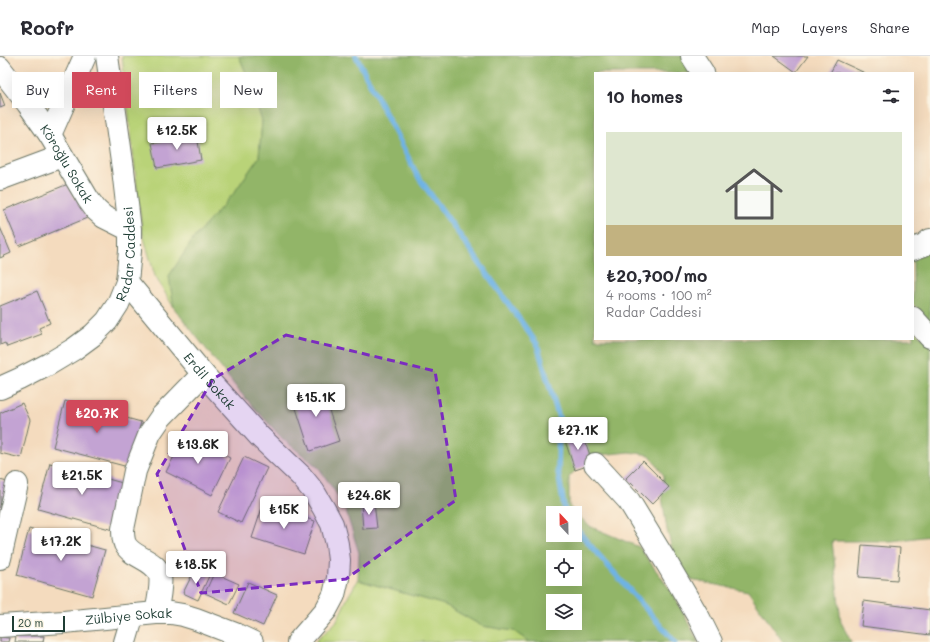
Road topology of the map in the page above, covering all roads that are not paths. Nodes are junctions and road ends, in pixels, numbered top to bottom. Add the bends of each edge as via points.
1 (85, 56) edge
2 (107, 56) edge
3 (692, 56) edge
4 (0, 68) edge
5 (702, 72) edge
6 (50, 135) junction
7 (62, 156) junction
8 (0, 179) edge
9 (130, 230) junction
10 (930, 240) edge
11 (914, 249) edge
12 (127, 282) junction
13 (914, 319) edge
14 (930, 337) edge
15 (203, 374) junction
16 (0, 388) edge
17 (595, 464) dead end
18 (17, 484) dead end
19 (0, 558) edge
20 (156, 613) junction
21 (133, 615) junction
22 (0, 626) edge
23 (125, 642) edge
24 (252, 642) edge
25 (298, 642) edge
26 (711, 642) edge

1 - 6 street
2 - 9 street, Radar Caddesi
3 - 5 street
4 - 6 street, Köroğlu Sokak
6 - 7 street, Köroğlu Sokak
7 - 8 street
7 - 9 street, Köroğlu Sokak via 96,210
9 - 12 street, Radar Caddesi
10 - 11 street
12 - 15 street, Erdil Sokak
12 - 16 street, Radar Caddesi via 118,304 93,335 49,364
13 - 14 street
15 - 20 street via 161,417 150,433 135,471 123,529 128,550 155,568 159,574 161,581
15 - 25 street, Erdil Sokak via 314,492 332,524 339,560 334,595 326,610
17 - 26 street via 629,501
18 - 19 street
20 - 21 street, Zülbiye Sokak
20 - 24 street, Zülbiye Sokak via 183,615
21 - 22 street, Zülbiye Sokak
21 - 23 street

